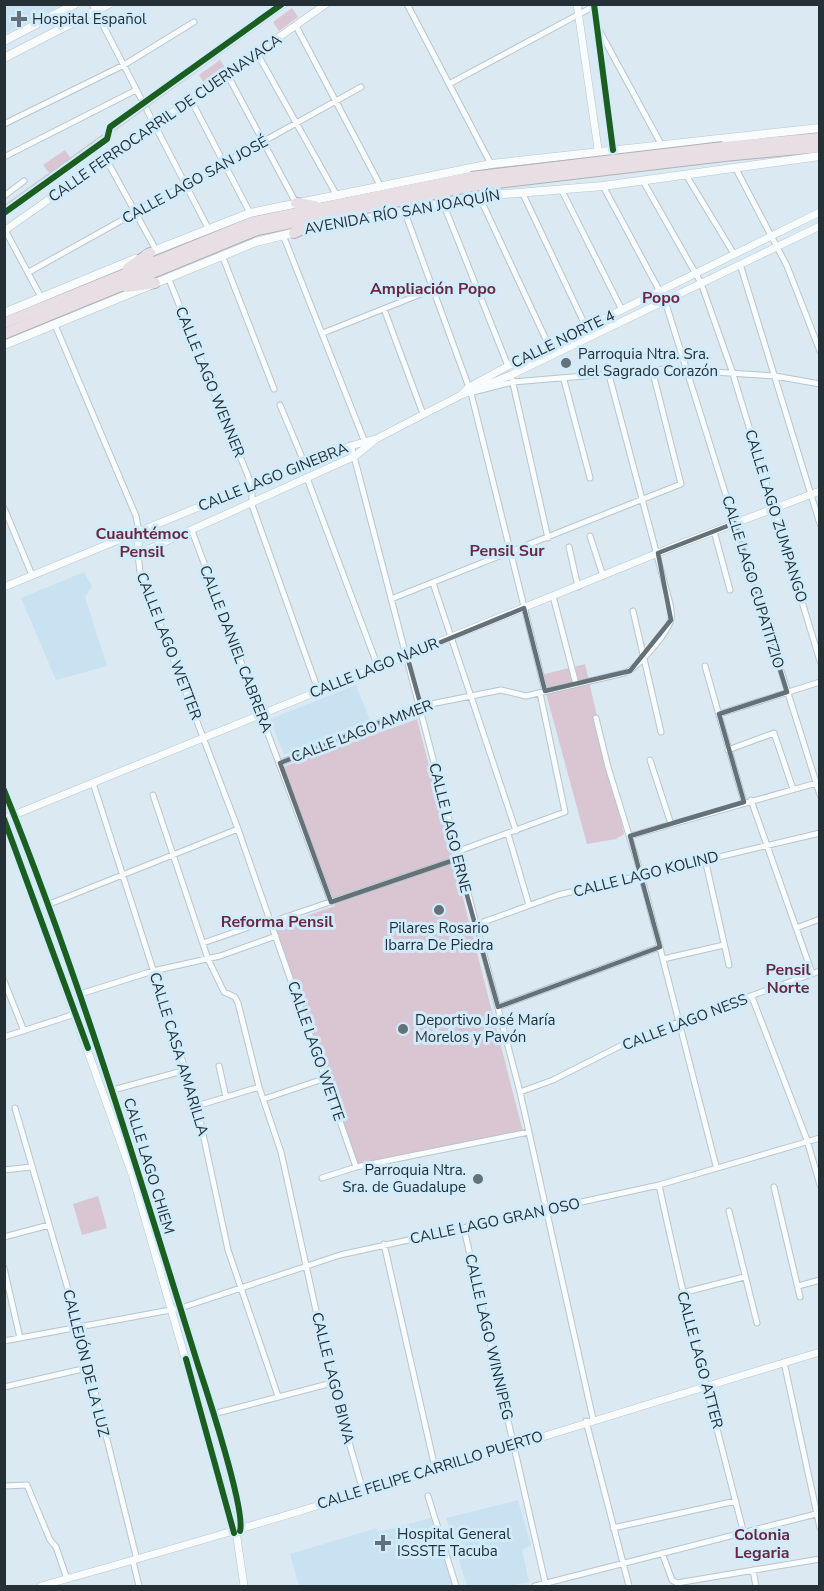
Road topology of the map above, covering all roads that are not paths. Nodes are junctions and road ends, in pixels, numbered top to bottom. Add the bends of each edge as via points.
1 (75, 4) edge
2 (109, 4) edge
3 (326, 4) edge
4 (407, 4) edge
5 (577, 4) edge
6 (595, 5) edge
7 (94, 8) edge
8 (577, 15) junction
9 (194, 22) dead end
10 (296, 26) junction
11 (598, 28) junction
12 (4, 41) edge
13 (257, 53) junction
14 (4, 58) edge
15 (124, 65) junction
16 (227, 74) junction
17 (449, 84) junction
18 (361, 87) dead end
19 (136, 90) junction
20 (191, 100) junction
21 (334, 102) junction
22 (296, 123) junction
23 (4, 124) edge
24 (154, 126) junction
25 (819, 128) edge
26 (819, 138) edge
27 (263, 141) junction
28 (662, 144) junction
29 (819, 147) edge
30 (613, 150) junction
31 (599, 152) junction
32 (723, 152) junction
33 (819, 156) edge
34 (4, 157) edge
35 (106, 159) junction
36 (506, 162) junction
37 (223, 163) junction
38 (491, 164) junction
39 (736, 169) junction
40 (686, 175) junction
41 (643, 181) junction
42 (24, 182) dead end
43 (185, 184) junction
44 (617, 184) junction
45 (380, 185) junction
46 (474, 186) junction
47 (603, 186) junction
48 (561, 189) junction
49 (522, 192) junction
50 (508, 193) junction
51 (336, 194) junction
52 (4, 196) edge
53 (296, 203) junction
54 (443, 203) junction
55 (324, 207) junction
56 (404, 210) junction
57 (819, 212) edge
58 (135, 213) junction
59 (250, 213) junction
60 (339, 214) junction
61 (819, 226) edge
62 (208, 228) junction
63 (5, 231) edge
64 (289, 234) junction
65 (772, 235) junction
66 (778, 246) junction
67 (153, 251) junction
68 (734, 254) junction
69 (222, 255) junction
70 (740, 264) junction
71 (28, 272) junction
72 (696, 273) junction
73 (168, 278) junction
74 (155, 283) junction
75 (701, 283) junction
76 (109, 285) junction
77 (431, 290) junction
78 (660, 291) junction
79 (41, 297) junction
80 (665, 301) junction
81 (384, 309) junction
82 (622, 310) junction
83 (4, 313) edge
84 (4, 323) edge
85 (55, 325) junction
86 (586, 327) junction
87 (323, 333) junction
88 (4, 334) edge
89 (4, 345) edge
90 (549, 346) junction
91 (819, 351) edge
92 (508, 366) junction
93 (688, 368) junction
94 (652, 369) junction
95 (732, 371) junction
96 (609, 375) junction
97 (775, 376) junction
98 (512, 379) junction
99 (564, 380) junction
100 (819, 384) edge
101 (274, 389) dead end
102 (470, 390) junction
103 (280, 405) dead end
104 (423, 414) junction
105 (365, 444) junction
106 (351, 445) junction
107 (301, 455) dead end
108 (355, 456) junction
109 (307, 478) junction
110 (590, 478) dead end
111 (252, 486) junction
112 (819, 490) edge
113 (811, 494) junction
114 (643, 499) junction
115 (252, 505) junction
116 (4, 508) edge
117 (774, 508) junction
118 (735, 523) junction
119 (819, 524) edge
120 (192, 531) junction
121 (714, 531) junction
122 (139, 532) junction
123 (590, 536) dead end
124 (549, 538) junction
125 (569, 547) dead end
126 (658, 553) junction
127 (138, 554) junction
128 (510, 554) junction
129 (32, 575) junction
130 (603, 576) junction
131 (434, 583) junction
132 (578, 586) junction
133 (4, 587) edge
134 (730, 590) dead end
135 (553, 596) junction
136 (391, 599) junction
137 (524, 608) junction
138 (633, 610) dead end
139 (449, 638) junction
140 (407, 656) junction
141 (644, 658) junction
142 (819, 661) edge
143 (705, 666) dead end
144 (378, 667) junction
145 (819, 682) edge
146 (576, 684) junction
147 (318, 690) junction
148 (543, 692) junction
149 (787, 692) junction
150 (470, 695) junction
151 (421, 706) junction
152 (261, 714) junction
153 (719, 714) junction
154 (596, 718) dead end
155 (661, 732) dead end
156 (204, 738) junction
157 (728, 750) junction
158 (650, 760) dead end
159 (280, 763) junction
160 (818, 782) edge
161 (93, 783) junction
162 (792, 789) junction
163 (4, 790) edge
164 (153, 795) dead end
165 (819, 795) edge
166 (751, 800) junction
167 (744, 802) junction
168 (14, 814) junction
169 (4, 819) edge
170 (671, 824) junction
171 (238, 830) junction
172 (516, 831) junction
173 (819, 833) edge
174 (508, 834) junction
175 (630, 836) junction
176 (765, 846) junction
177 (173, 856) junction
178 (457, 856) junction
179 (705, 859) junction
180 (641, 874) junction
181 (122, 876) junction
182 (331, 902) junction
183 (48, 904) junction
184 (529, 905) junction
185 (819, 919) edge
186 (271, 922) junction
187 (474, 925) junction
188 (252, 926) dead end
189 (796, 928) junction
190 (276, 936) junction
191 (203, 943) junction
192 (724, 945) junction
193 (660, 947) junction
194 (208, 959) junction
195 (663, 959) junction
196 (729, 964) dead end
197 (819, 970) edge
198 (153, 971) junction
199 (812, 973) junction
200 (4, 981) edge
201 (80, 994) junction
202 (752, 996) junction
203 (498, 1007) junction
204 (75, 1014) junction
205 (678, 1022) junction
206 (24, 1031) junction
207 (4, 1037) edge
208 (219, 1066) dead end
209 (186, 1070) junction
210 (326, 1078) junction
211 (259, 1087) junction
212 (113, 1090) junction
213 (520, 1092) junction
214 (226, 1097) junction
215 (264, 1099) junction
216 (197, 1106) junction
217 (15, 1108) dead end
218 (529, 1132) junction
219 (819, 1138) edge
220 (807, 1140) junction
221 (716, 1166) junction
222 (31, 1167) junction
223 (356, 1167) junction
224 (4, 1170) edge
225 (322, 1178) dead end
226 (659, 1185) junction
227 (819, 1185) edge
228 (774, 1187) dead end
229 (729, 1210) dead end
230 (545, 1211) junction
231 (49, 1225) junction
232 (464, 1228) junction
233 (4, 1237) edge
234 (384, 1244) junction
235 (306, 1264) junction
236 (4, 1268) edge
237 (744, 1277) junction
238 (819, 1280) edge
239 (798, 1286) junction
240 (240, 1288) junction
241 (682, 1293) junction
242 (800, 1297) dead end
243 (177, 1309) junction
244 (757, 1323) dead end
245 (79, 1327) junction
246 (20, 1338) junction
247 (4, 1341) edge
248 (819, 1352) edge
249 (784, 1362) junction
250 (87, 1368) junction
251 (332, 1383) junction
252 (708, 1384) junction
253 (4, 1387) edge
254 (278, 1396) junction
255 (213, 1414) junction
256 (590, 1420) junction
257 (513, 1445) junction
258 (435, 1468) junction
259 (4, 1486) edge
260 (363, 1491) junction
261 (428, 1496) dead end
262 (736, 1501) junction
263 (816, 1514) junction
264 (613, 1528) junction
265 (819, 1528) edge
266 (237, 1534) junction
267 (744, 1534) junction
268 (662, 1553) junction
269 (819, 1559) edge
270 (135, 1561) junction
271 (622, 1563) junction
272 (753, 1570) junction
273 (67, 1579) junction
274 (546, 1585) edge
275 (41, 1587) edge
276 (139, 1587) edge
277 (244, 1587) edge
278 (456, 1587) edge
279 (535, 1587) edge
280 (629, 1587) edge
281 (756, 1587) edge

1 - 12 main road
2 - 7 main road
3 - 10 street, CALLE FERROCARRIL DE CUERNAVACA
4 - 17 street
5 - 8 street
6 - 8 street
6 - 11 street
7 - 14 main road
7 - 15 street
8 - 17 street
8 - 31 street
9 - 15 street
10 - 13 street, CALLE FERROCARRIL DE CUERNAVACA
10 - 21 street
11 - 28 street
11 - 30 street
13 - 16 street, CALLE FERROCARRIL DE CUERNAVACA
13 - 22 street
15 - 19 street
15 - 23 street
16 - 20 street, CALLE FERROCARRIL DE CUERNAVACA
16 - 27 street
17 - 38 street
18 - 21 street, CALLE LAGO SAN JOSÉ
19 - 24 street
19 - 34 street
20 - 24 street, CALLE FERROCARRIL DE CUERNAVACA
20 - 37 street
21 - 22 street, CALLE LAGO SAN JOSÉ
21 - 45 street
22 - 27 street, CALLE LAGO SAN JOSÉ
22 - 51 street
24 - 35 street, CALLE FERROCARRIL DE CUERNAVACA
24 - 43 street
25 - 28 main road, AVENIDA RÍO SAN JOAQUÍN
26 - 32 highway, AVENIDA RÍO SAN JOAQUÍN
27 - 37 street, CALLE LAGO SAN JOSÉ
27 - 53 street
28 - 30 main road, AVENIDA RÍO SAN JOAQUÍN
29 - 32 highway, AVENIDA RÍO SAN JOAQUÍN
30 - 31 main road, AVENIDA RÍO SAN JOAQUÍN
30 - 44 street
31 - 36 main road, AVENIDA RÍO SAN JOAQUÍN
31 - 47 street
32 - 46 highway, AVENIDA RÍO SAN JOAQUÍN, bridge
33 - 39 main road, AVENIDA RÍO SAN JOAQUÍN
35 - 58 street
35 - 63 street, CALLE FERROCARRIL DE CUERNAVACA
36 - 38 main road, AVENIDA RÍO SAN JOAQUÍN
36 - 50 main road via 511,177
37 - 43 street, CALLE LAGO SAN JOSÉ
37 - 59 street
38 - 45 main road, AVENIDA RÍO SAN JOAQUÍN
39 - 40 main road, AVENIDA RÍO SAN JOAQUÍN
39 - 65 street
40 - 41 main road, AVENIDA RÍO SAN JOAQUÍN
40 - 68 street
41 - 44 main road, AVENIDA RÍO SAN JOAQUÍN
41 - 72 street, CALLE LAGO ZUMPANGO
42 - 52 street
43 - 58 street, CALLE LAGO SAN JOSÉ
43 - 62 street
44 - 47 main road, AVENIDA RÍO SAN JOAQUÍN
45 - 51 main road, AVENIDA RÍO SAN JOAQUÍN
46 - 50 main road, AVENIDA RÍO SAN JOAQUÍN
46 - 54 main road, AVENIDA RÍO SAN JOAQUÍN
46 - 55 highway, AVENIDA RÍO SAN JOAQUÍN
46 - 60 highway, AVENIDA RÍO SAN JOAQUÍN
46 - 90 street
47 - 48 main road, AVENIDA RÍO SAN JOAQUÍN
47 - 78 street, CALLE LAGO CUPATITZIO
48 - 49 main road, AVENIDA RÍO SAN JOAQUÍN
48 - 82 street
49 - 50 main road, AVENIDA RÍO SAN JOAQUÍN
49 - 86 street
51 - 53 main road, AVENIDA RÍO SAN JOAQUÍN
53 - 55 highway
53 - 59 main road, AVENIDA RÍO SAN JOAQUÍN
54 - 56 main road, AVENIDA RÍO SAN JOAQUÍN
54 - 92 street
55 - 76 highway, AVENIDA RÍO SAN JOAQUÍN via 233,229
56 - 64 main road, AVENIDA RÍO SAN JOAQUÍN
56 - 77 street
57 - 65 street, CALLE NORTE 4
58 - 67 street
58 - 71 street, CALLE LAGO SAN JOSÉ
59 - 62 main road, AVENIDA RÍO SAN JOAQUÍN
60 - 64 highway
60 - 76 highway, AVENIDA RÍO SAN JOAQUÍN via 256,230
61 - 66 street, CALLE NORTE 4
62 - 67 main road, AVENIDA RÍO SAN JOAQUÍN
63 - 71 street
64 - 69 main road, AVENIDA RÍO SAN JOAQUÍN
64 - 87 street
65 - 66 street
65 - 68 street, CALLE NORTE 4
66 - 70 street, CALLE NORTE 4
66 - 91 street
67 - 76 highway
67 - 79 main road, AVENIDA RÍO SAN JOAQUÍN
68 - 72 street, CALLE NORTE 4
69 - 73 main road, AVENIDA RÍO SAN JOAQUÍN
69 - 101 street
70 - 75 street, CALLE NORTE 4
70 - 97 street
71 - 79 street
72 - 75 street, CALLE LAGO ZUMPANGO
72 - 78 street, CALLE NORTE 4
73 - 74 main road, AVENIDA RÍO SAN JOAQUÍN
73 - 111 street, CALLE LAGO WENNER
74 - 76 highway
74 - 85 main road, AVENIDA RÍO SAN JOAQUÍN
75 - 80 street, CALLE NORTE 4
75 - 95 street, CALLE LAGO ZUMPANGO
76 - 84 highway, AVENIDA RÍO SAN JOAQUÍN
76 - 88 highway, AVENIDA RÍO SAN JOAQUÍN
77 - 81 street
77 - 102 street
78 - 80 street, CALLE LAGO CUPATITZIO
78 - 82 street, CALLE NORTE 4
79 - 83 main road, AVENIDA RÍO SAN JOAQUÍN
80 - 93 street, CALLE LAGO CUPATITZIO
80 - 98 street, CALLE NORTE 4
81 - 87 street
81 - 104 street
82 - 86 street, CALLE NORTE 4
85 - 89 main road, AVENIDA RÍO SAN JOAQUÍN
85 - 122 street, CALLE LAGO WETTER via 136,516
86 - 90 street, CALLE NORTE 4
87 - 105 street
90 - 92 street, CALLE NORTE 4
92 - 102 street, CALLE NORTE 4
93 - 94 street
93 - 95 street
93 - 118 street, CALLE LAGO CUPATITZIO
94 - 96 street
94 - 114 street via 681,484
95 - 97 street
95 - 117 street, CALLE LAGO ZUMPANGO
96 - 99 street
96 - 114 street
97 - 100 street
97 - 113 street
98 - 99 street
98 - 102 street, CALLE NORTE 4
98 - 124 street
99 - 110 street
102 - 104 street, CALLE LAGO GINEBRA
102 - 128 street
103 - 107 street
104 - 105 street, CALLE LAGO GINEBRA
105 - 106 street, CALLE LAGO GINEBRA
105 - 108 street, CALLE LAGO GINEBRA
106 - 108 street, CALLE LAGO ERNE
106 - 111 street, CALLE LAGO GINEBRA
108 - 109 street, CALLE LAGO GINEBRA
108 - 136 street, CALLE LAGO ERNE
109 - 115 street, CALLE LAGO GINEBRA
109 - 144 street
111 - 115 street, CALLE LAGO WENNER
111 - 122 street, CALLE LAGO GINEBRA
112 - 113 street, CALLE LAGO NAUR
113 - 117 street, CALLE LAGO NAUR
113 - 119 street
114 - 124 street
114 - 126 street
115 - 120 street, CALLE LAGO GINEBRA
115 - 147 street, CALLE LAGO WENNER
116 - 129 street
117 - 118 street, CALLE LAGO NAUR
117 - 142 street, CALLE LAGO ZUMPANGO
118 - 121 street, CALLE LAGO NAUR
118 - 149 street, CALLE LAGO CUPATITZIO
120 - 127 street, CALLE LAGO GINEBRA
120 - 152 street, CALLE DANIEL CABRERA
121 - 126 street, CALLE LAGO NAUR
121 - 134 street
122 - 127 street, CALLE LAGO WETTER
122 - 129 street, CALLE LAGO GINEBRA
123 - 130 street
124 - 128 street
125 - 132 street
126 - 130 street, CALLE LAGO NAUR
126 - 141 street, CALLE LAGO AMMER via 671,620
127 - 156 street, CALLE LAGO WETTER via 140,572
128 - 131 street
128 - 137 street
129 - 133 street, CALLE LAGO GINEBRA
130 - 132 street, CALLE LAGO NAUR
131 - 136 street
131 - 139 street
132 - 135 street, CALLE LAGO NAUR
135 - 137 street, CALLE LAGO NAUR
135 - 146 street
136 - 140 street, CALLE LAGO ERNE
137 - 139 street, CALLE LAGO NAUR
137 - 148 street
138 - 141 street
139 - 140 street, CALLE LAGO NAUR
139 - 150 street
140 - 144 street, CALLE LAGO NAUR
140 - 151 street, CALLE LAGO ERNE
141 - 146 street, CALLE LAGO AMMER via 630,671
141 - 155 street
143 - 153 street
144 - 147 street, CALLE LAGO NAUR
145 - 149 street
146 - 148 street, CALLE LAGO AMMER
147 - 152 street, CALLE LAGO NAUR
148 - 150 street, CALLE LAGO AMMER via 522,696 504,690
148 - 172 street via 565,812
149 - 153 street
149 - 160 street, CALLE LAGO CUPATITZIO
150 - 151 street, CALLE LAGO AMMER
150 - 172 street
151 - 159 street, CALLE LAGO AMMER
151 - 178 street, CALLE LAGO ERNE
152 - 156 street, CALLE LAGO NAUR
152 - 159 street, CALLE DANIEL CABRERA
153 - 157 street
154 - 175 street
156 - 161 street, CALLE LAGO NAUR
156 - 171 street, CALLE LAGO WETTER
157 - 162 street via 774,733
157 - 167 street
158 - 170 street
159 - 182 street, CALLE DANIEL CABRERA
160 - 162 street
160 - 165 street, CALLE LAGO CUPATITZIO
161 - 168 street, CALLE LAGO NAUR
161 - 181 street, CALLE CASA AMARILLA
162 - 166 street
163 - 168 street, CALLE LAGO CHIEM
164 - 177 street
166 - 167 street
166 - 176 street
167 - 170 street
168 - 169 street, CALLE LAGO NAUR
168 - 183 street, CALLE LAGO CHIEM
169 - 204 street, CALLE LAGO CHIEM
170 - 175 street
171 - 177 street
171 - 186 street, CALLE LAGO WETTER
172 - 174 street
173 - 176 street, CALLE LAGO KOLIND
174 - 178 street
174 - 184 street
175 - 180 street
176 - 179 street, CALLE LAGO KOLIND
176 - 189 street
177 - 181 street
177 - 191 street
178 - 182 street
178 - 187 street, CALLE LAGO ERNE
179 - 180 street, CALLE LAGO KOLIND
179 - 192 street
180 - 184 street, CALLE LAGO KOLIND
180 - 193 street
181 - 183 street
181 - 198 street, CALLE CASA AMARILLA
182 - 186 street
183 - 201 street, CALLE LAGO CHIEM
184 - 187 street, CALLE LAGO KOLIND
185 - 189 street
186 - 190 street, CALLE LAGO WETTER
187 - 203 street, CALLE LAGO ERNE
188 - 191 street
189 - 199 street
190 - 194 street
190 - 210 street, CALLE LAGO WETTE
191 - 194 street
192 - 195 street
192 - 196 street
193 - 195 street
193 - 203 street
194 - 198 street
194 - 211 street, CALLE LAGO BIWA via 224,992 238,1003
195 - 205 street
197 - 199 street, CALLE LAGO NESS
198 - 201 street
198 - 209 street, CALLE CASA AMARILLA
199 - 202 street, CALLE LAGO NESS
200 - 206 street
201 - 212 street, CALLE LAGO CHIEM
202 - 205 street, CALLE LAGO NESS
202 - 220 street
203 - 213 street, CALLE LAGO ERNE
204 - 206 street
204 - 243 street, CALLE LAGO CHIEM
205 - 213 street, CALLE LAGO NESS
205 - 221 street
206 - 207 street
208 - 214 street
209 - 212 street
209 - 216 street, CALLE CASA AMARILLA
210 - 215 street
210 - 223 street, CALLE LAGO WETTE
211 - 214 street
211 - 215 street, CALLE LAGO BIWA
212 - 243 street, CALLE LAGO CHIEM
213 - 218 street, CALLE LAGO ERNE
214 - 216 street
215 - 235 street, CALLE LAGO BIWA via 281,1152
216 - 240 street, CALLE CASA AMARILLA
217 - 222 street, CALLEJÓN DE LA LUZ
218 - 223 street
218 - 230 street, CALLE LAGO ERNE
219 - 220 street, CALLE LAGO GRAN OSO
220 - 221 street, CALLE LAGO GRAN OSO
220 - 227 street
221 - 226 street, CALLE LAGO GRAN OSO
222 - 224 street
222 - 231 street, CALLEJÓN DE LA LUZ
223 - 225 street
226 - 230 street, CALLE LAGO GRAN OSO
226 - 241 street, CALLE LAGO ATTER
228 - 239 street
229 - 237 street
230 - 232 street, CALLE LAGO GRAN OSO
230 - 256 street, CALLE LAGO ERNE
231 - 233 street
231 - 245 street, CALLEJÓN DE LA LUZ
232 - 234 street, CALLE LAGO GRAN OSO
232 - 257 street, CALLE LAGO WINNIPEG
234 - 235 street, CALLE LAGO GRAN OSO
234 - 258 street
235 - 240 street, CALLE LAGO GRAN OSO
235 - 251 street, CALLE LAGO BIWA
236 - 246 street
237 - 241 street
237 - 244 street
238 - 239 street
239 - 242 street
240 - 243 street, CALLE LAGO GRAN OSO
240 - 254 street, CALLE CASA AMARILLA
241 - 252 street, CALLE LAGO ATTER
243 - 245 street, CALLE LAGO GRAN OSO
243 - 255 street, CALLE LAGO CHIEM
243 - 266 street, CALLE LAGO CHIEM
245 - 246 street, CALLE LAGO GRAN OSO
245 - 250 street, CALLEJÓN DE LA LUZ
246 - 247 street, CALLE LAGO GRAN OSO
248 - 249 street, CALLE FELIPE CARRILLO PUERTO
249 - 252 street, CALLE FELIPE CARRILLO PUERTO
249 - 263 street
250 - 253 street
250 - 270 street, CALLEJÓN DE LA LUZ
251 - 254 street
251 - 260 street, CALLE LAGO BIWA
252 - 256 street, CALLE FELIPE CARRILLO PUERTO
252 - 262 street, CALLE LAGO ATTER
254 - 255 street
255 - 266 street, CALLE LAGO CHIEM via 242,1522
256 - 257 street, CALLE FELIPE CARRILLO PUERTO
256 - 264 street, CALLE LAGO ERNE
257 - 258 street, CALLE FELIPE CARRILLO PUERTO
257 - 274 street, CALLE LAGO WINNIPEG
258 - 260 street, CALLE FELIPE CARRILLO PUERTO
259 - 273 street via 27,1485
260 - 266 street, CALLE FELIPE CARRILLO PUERTO
261 - 278 street
262 - 264 street
262 - 267 street, CALLE LAGO ATTER
263 - 265 street
263 - 267 street
264 - 271 street, CALLE LAGO ERNE
266 - 270 street, CALLE FELIPE CARRILLO PUERTO
266 - 277 street
267 - 268 street
268 - 271 street
268 - 272 street via 674,1582
269 - 272 street
270 - 273 street, CALLE FELIPE CARRILLO PUERTO
270 - 276 street, CALLEJÓN DE LA LUZ
271 - 274 street
271 - 280 street, CALLE LAGO ERNE
272 - 281 street
273 - 275 street, CALLE FELIPE CARRILLO PUERTO
274 - 279 street

